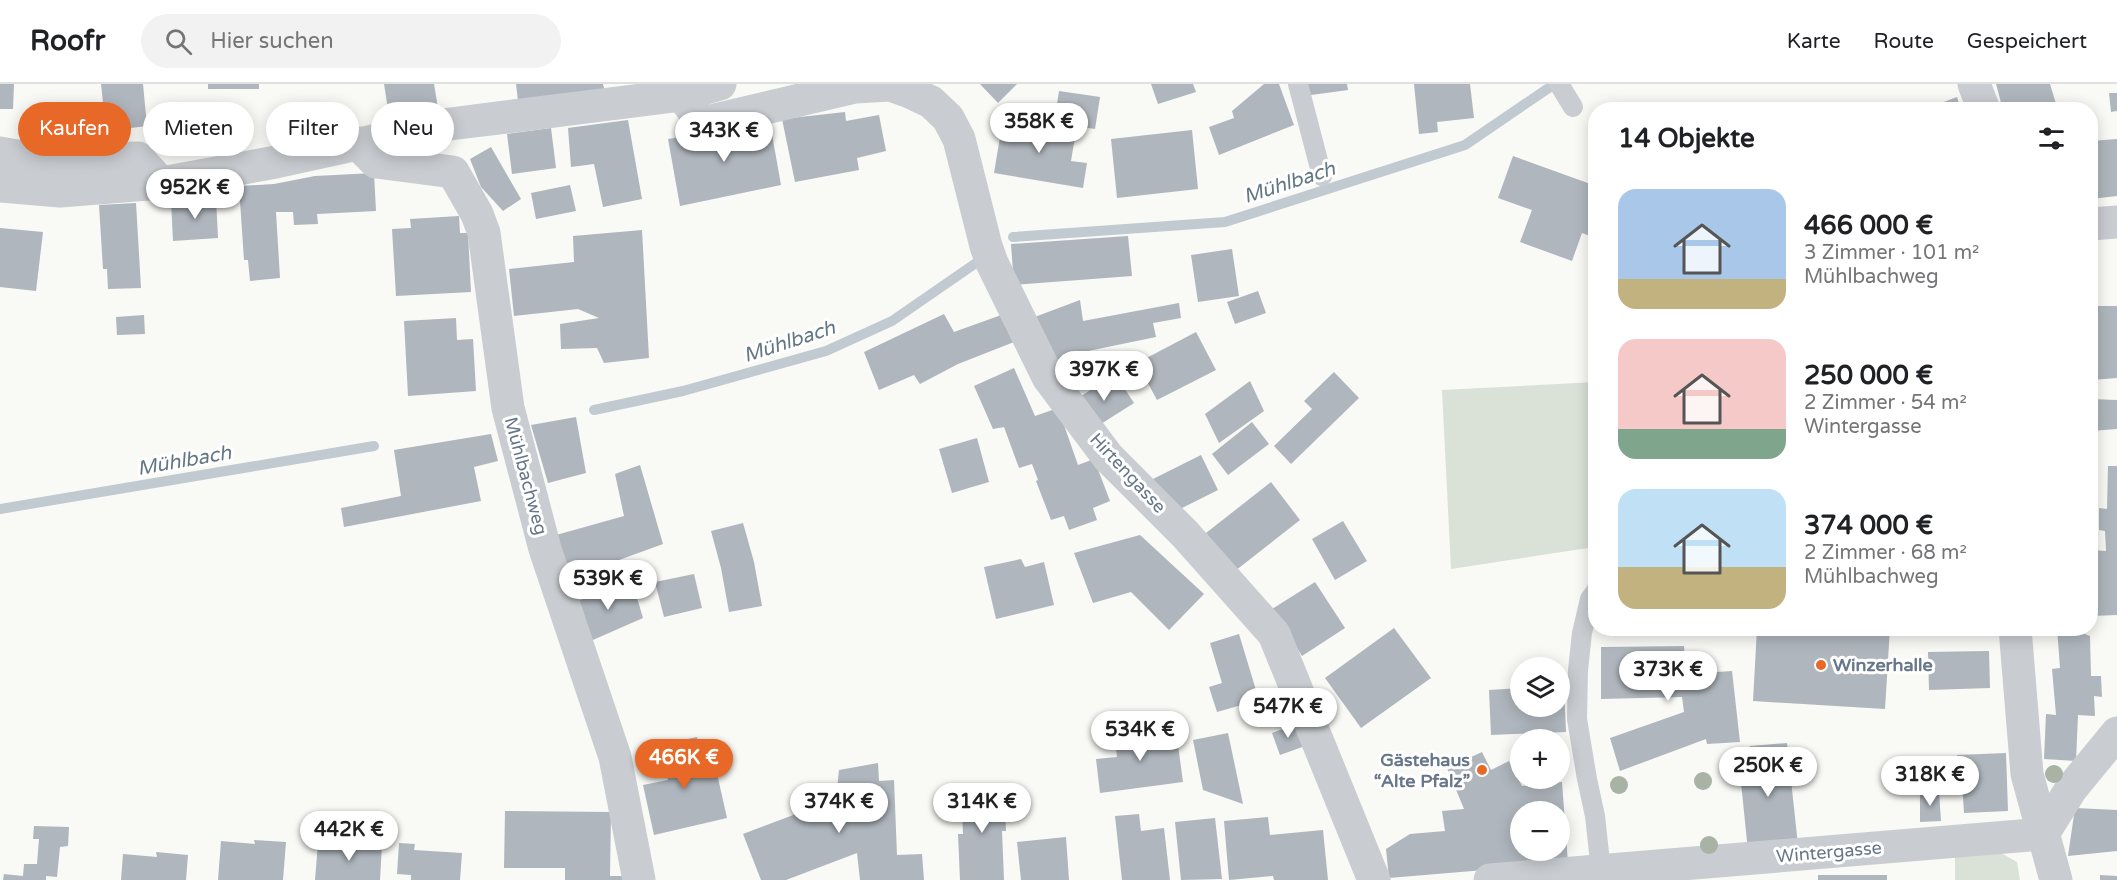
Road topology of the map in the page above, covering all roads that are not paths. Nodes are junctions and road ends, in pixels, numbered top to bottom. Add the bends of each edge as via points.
1 (720, 84) edge
2 (1298, 84) edge
3 (1559, 84) edge
4 (1974, 84) edge
5 (682, 95) junction
6 (1981, 102) edge
7 (1573, 107) dead end
8 (359, 143) edge
9 (359, 145) edge
10 (0, 153) edge
11 (302, 156) edge
12 (1322, 176) dead end
13 (161, 183) junction
14 (0, 186) edge
15 (2117, 222) edge
16 (2098, 223) edge
17 (1588, 608) edge
18 (2017, 636) edge
19 (2117, 734) edge
20 (2043, 834) junction
21 (1601, 871) junction
22 (639, 880) edge
23 (1374, 880) edge
24 (1490, 880) edge
25 (2056, 880) edge

1 - 5 street
2 - 12 lane
3 - 7 lane
4 - 6 street
5 - 8 street via 450,124
5 - 23 street, Hirtengasse via 702,123 855,87 890,85 931,102 948,118 959,139 989,254 1048,377 1108,457 1185,534 1274,634
9 - 22 street, Mühlbachweg via 376,162 453,172 477,214 484,233 508,408 545,549 615,757
10 - 13 street via 39,160 138,158
11 - 13 street
13 - 14 street via 60,191
15 - 16 street
17 - 21 lane via 1578,670 1577,719
18 - 20 street via 2027,774
19 - 20 street via 2070,789
20 - 21 street, Wintergasse
20 - 25 street
21 - 24 street, Wintergasse

